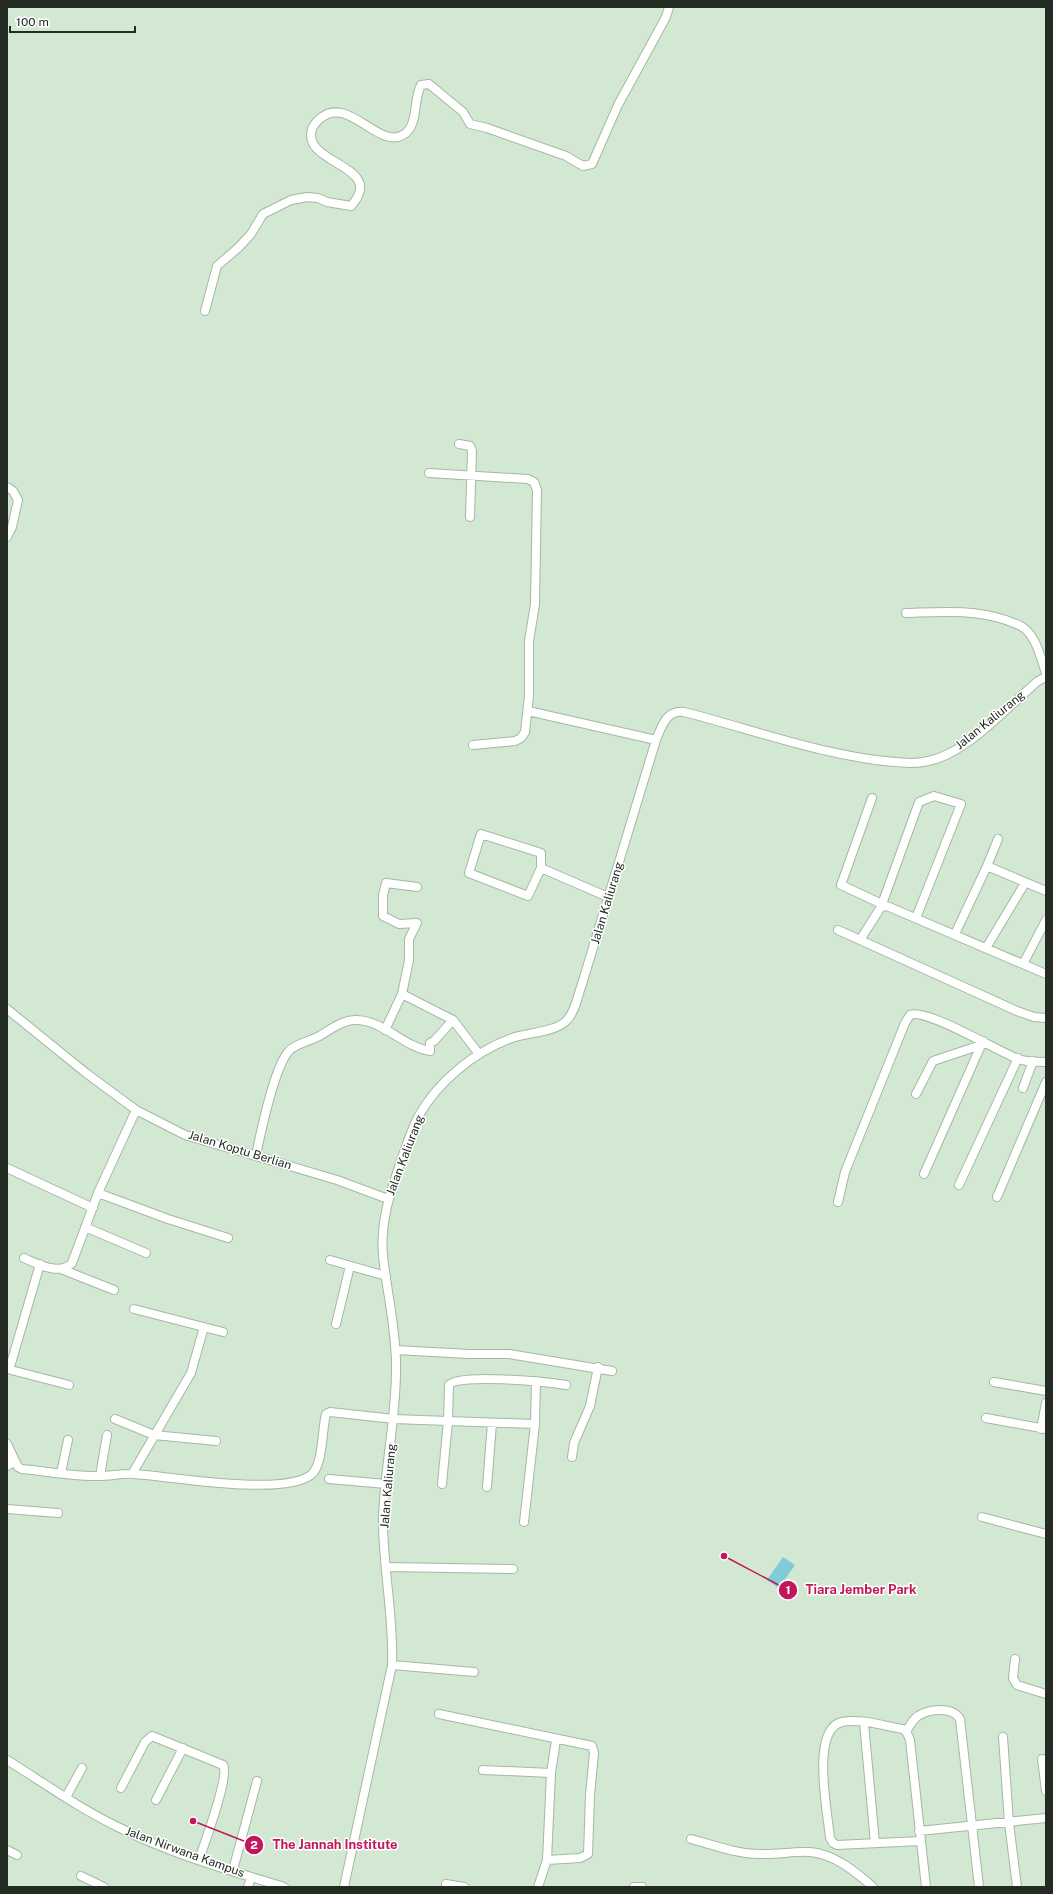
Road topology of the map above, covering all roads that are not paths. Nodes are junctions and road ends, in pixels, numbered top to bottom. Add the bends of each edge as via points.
1 (668, 7) edge
2 (205, 311) dead end
3 (459, 444) dead end
4 (429, 473) dead end
5 (472, 476) junction
6 (7, 487) edge
7 (470, 517) dead end
8 (7, 537) edge
9 (906, 613) dead end
10 (1046, 673) edge
11 (1046, 677) edge
12 (528, 710) junction
13 (656, 740) junction
14 (473, 745) dead end
15 (872, 798) dead end
16 (998, 839) dead end
17 (987, 866) junction
18 (541, 868) junction
19 (1025, 883) junction
20 (417, 886) dead end
21 (1046, 891) edge
22 (608, 897) junction
23 (881, 906) junction
24 (916, 918) junction
25 (1046, 922) edge
26 (838, 930) dead end
27 (955, 934) junction
28 (860, 940) junction
29 (986, 948) junction
30 (1023, 964) junction
31 (1046, 974) edge
32 (402, 994) junction
33 (8, 1011) edge
34 (1046, 1018) edge
35 (453, 1020) junction
36 (385, 1030) junction
37 (982, 1043) junction
38 (479, 1054) junction
39 (1018, 1058) junction
40 (1033, 1062) junction
41 (1046, 1062) edge
42 (1046, 1082) edge
43 (1023, 1088) dead end
44 (916, 1094) dead end
45 (136, 1110) junction
46 (256, 1155) junction
47 (7, 1168) edge
48 (924, 1174) dead end
49 (959, 1185) dead end
50 (98, 1193) junction
51 (997, 1197) dead end
52 (388, 1199) junction
53 (838, 1202) dead end
54 (93, 1208) junction
55 (85, 1227) junction
56 (228, 1238) dead end
57 (146, 1254) dead end
58 (24, 1258) dead end
59 (330, 1260) dead end
60 (40, 1264) junction
61 (350, 1266) junction
62 (61, 1269) junction
63 (386, 1276) junction
64 (114, 1290) dead end
65 (134, 1309) dead end
66 (336, 1324) dead end
67 (204, 1327) junction
68 (223, 1332) dead end
69 (396, 1350) junction
70 (598, 1367) junction
71 (612, 1371) dead end
72 (536, 1381) junction
73 (994, 1382) dead end
74 (69, 1385) dead end
75 (566, 1385) dead end
76 (1046, 1391) edge
77 (1046, 1404) edge
78 (986, 1418) dead end
79 (115, 1419) dead end
80 (394, 1419) junction
81 (448, 1421) junction
82 (492, 1423) junction
83 (535, 1424) junction
84 (1043, 1429) edge
85 (106, 1435) dead end
86 (154, 1435) junction
87 (68, 1440) dead end
88 (216, 1441) dead end
89 (7, 1444) edge
90 (572, 1456) dead end
91 (7, 1458) edge
92 (15, 1461) junction
93 (7, 1466) edge
94 (61, 1473) junction
95 (132, 1474) junction
96 (100, 1476) junction
97 (329, 1479) dead end
98 (386, 1484) junction
99 (442, 1484) dead end
100 (487, 1487) dead end
101 (7, 1509) edge
102 (58, 1513) dead end
103 (982, 1517) dead end
104 (524, 1522) dead end
105 (1046, 1534) edge
106 (386, 1567) junction
107 (513, 1569) dead end
108 (1014, 1659) dead end
109 (392, 1665) junction
110 (474, 1672) dead end
111 (1046, 1694) edge
112 (439, 1714) dead end
113 (864, 1723) junction
114 (906, 1731) junction
115 (1003, 1737) dead end
116 (556, 1740) junction
117 (183, 1748) junction
118 (1042, 1759) dead end
119 (7, 1760) edge
120 (82, 1768) dead end
121 (483, 1770) dead end
122 (551, 1773) junction
123 (257, 1781) dead end
124 (122, 1788) dead end
125 (1046, 1791) edge
126 (66, 1797) junction
127 (156, 1800) dead end
128 (1046, 1818) edge
129 (1009, 1823) junction
130 (971, 1827) junction
131 (919, 1831) junction
132 (691, 1839) dead end
133 (920, 1841) junction
134 (875, 1843) junction
135 (7, 1850) edge
136 (17, 1855) dead end
137 (199, 1860) junction
138 (547, 1860) junction
139 (233, 1870) junction
140 (81, 1876) dead end
141 (251, 1877) junction
142 (446, 1884) dead end
143 (642, 1886) edge
144 (104, 1887) edge
145 (248, 1887) edge
146 (284, 1887) edge
147 (344, 1887) edge
148 (464, 1887) edge
149 (538, 1887) edge
150 (634, 1887) edge
151 (873, 1887) edge
152 (926, 1887) edge
153 (979, 1887) edge
154 (1018, 1887) edge

1 - 2 street via 666,17 618,105 592,164 583,166 566,156 470,124 463,112 435,88 424,83 418,90 410,127 403,135 394,138 377,132 358,120 341,114 326,114 313,127 310,139 314,147 353,173 360,184 359,193 351,206 308,198 279,204 263,214 251,234 217,266
3 - 5 street via 472,448
4 - 5 street
5 - 7 street
5 - 12 street via 528,479 537,487
6 - 8 street via 18,500
9 - 10 street via 972,612 1018,624 1032,636
11 - 13 street, Jalan Kaliurang via 1038,681 972,739 947,754 922,762 859,757 680,712 666,717
12 - 13 street
12 - 14 street via 525,732 521,738 515,741
13 - 22 street, Jalan Kaliurang
15 - 23 street via 841,885
16 - 17 street
17 - 19 street
17 - 27 street
18 - 18 street via 541,853 481,834 469,873 528,896
18 - 22 street
19 - 21 street
19 - 29 street
20 - 32 street via 386,883 383,895 382,916 399,924 417,923 409,940 409,960
22 - 38 street, Jalan Kaliurang via 582,984 567,1021 494,1045
23 - 24 street
23 - 24 street via 919,802 934,796 961,804
23 - 28 street
24 - 27 street
25 - 30 street
26 - 28 street
27 - 29 street
28 - 34 street via 1017,1011
29 - 30 street
30 - 31 street
32 - 35 street
32 - 36 street
33 - 45 street, Jalan Koptu Berlian
35 - 36 street via 430,1043 430,1051 412,1045
35 - 38 street
36 - 46 street via 352,1020 290,1050 273,1087
37 - 39 street
37 - 44 street via 933,1061
37 - 48 street
37 - 53 street via 930,1018 916,1014 908,1017 845,1172
38 - 52 street, Jalan Kaliurang via 444,1083 429,1100 418,1118
39 - 40 street
39 - 49 street
40 - 41 street
40 - 43 street
42 - 51 street
45 - 46 street, Jalan Koptu Berlian via 185,1135
45 - 50 street
46 - 52 street, Jalan Koptu Berlian via 338,1180
47 - 54 street
50 - 54 street
50 - 56 street
52 - 63 street, Jalan Kaliurang via 383,1229
54 - 55 street
55 - 57 street
55 - 62 street via 75,1258 69,1266
58 - 60 street
59 - 61 street
60 - 62 street
60 - 74 street via 10,1367 14,1371
61 - 63 street
61 - 66 street
62 - 64 street
63 - 69 street, Jalan Kaliurang
65 - 67 street
67 - 68 street
67 - 86 street via 192,1373
69 - 70 street via 508,1354
69 - 80 street, Jalan Kaliurang
70 - 71 street
70 - 90 street via 590,1406 574,1443
72 - 75 street
72 - 81 street via 468,1379 452,1382 449,1385
72 - 83 street
73 - 76 street
77 - 84 street
78 - 84 street
79 - 86 street
80 - 81 street
80 - 95 street via 338,1411 328,1413 324,1421 316,1469 306,1477 290,1482 246,1486
80 - 98 street, Jalan Kaliurang
81 - 82 street
81 - 99 street
82 - 83 street
82 - 100 street
83 - 104 street
85 - 96 street
86 - 88 street
86 - 95 street
87 - 94 street
89 - 92 street
91 - 92 street
92 - 93 street
92 - 94 street via 22,1469
94 - 96 street
95 - 96 street
97 - 98 street
98 - 106 street, Jalan Kaliurang via 383,1520
101 - 102 street
103 - 105 street
106 - 107 street
106 - 109 street, Jalan Kaliurang via 393,1635
108 - 111 street via 1013,1678 1016,1685
109 - 110 street
109 - 147 street, Jalan Kaliurang
112 - 116 street
113 - 114 street
113 - 134 street
113 - 134 street via 839,1723 827,1734 824,1745 824,1786 830,1838 833,1843
114 - 130 street via 914,1719 926,1712 948,1711 959,1717
114 - 131 street via 910,1740
115 - 129 street
116 - 122 street
116 - 138 street via 590,1744 593,1748 589,1851 584,1857
117 - 124 street via 149,1736
117 - 127 street
117 - 137 street via 223,1765 225,1769 223,1785
118 - 125 street
119 - 126 street, Jalan Nirwana Kampus
120 - 126 street
121 - 122 street
122 - 138 street
123 - 139 street
126 - 137 street, Jalan Nirwana Kampus via 124,1831
128 - 129 street
129 - 130 street
129 - 154 street
130 - 131 street
130 - 153 street
131 - 133 street
132 - 151 street via 727,1849 759,1854 810,1852 826,1855 860,1875
133 - 134 street
133 - 152 street
135 - 136 street
137 - 139 street, Jalan Nirwana Kampus
138 - 149 street
139 - 141 street, Jalan Nirwana Kampus
140 - 144 street
141 - 145 street
141 - 146 street, Jalan Nirwana Kampus
142 - 148 street
143 - 150 street

